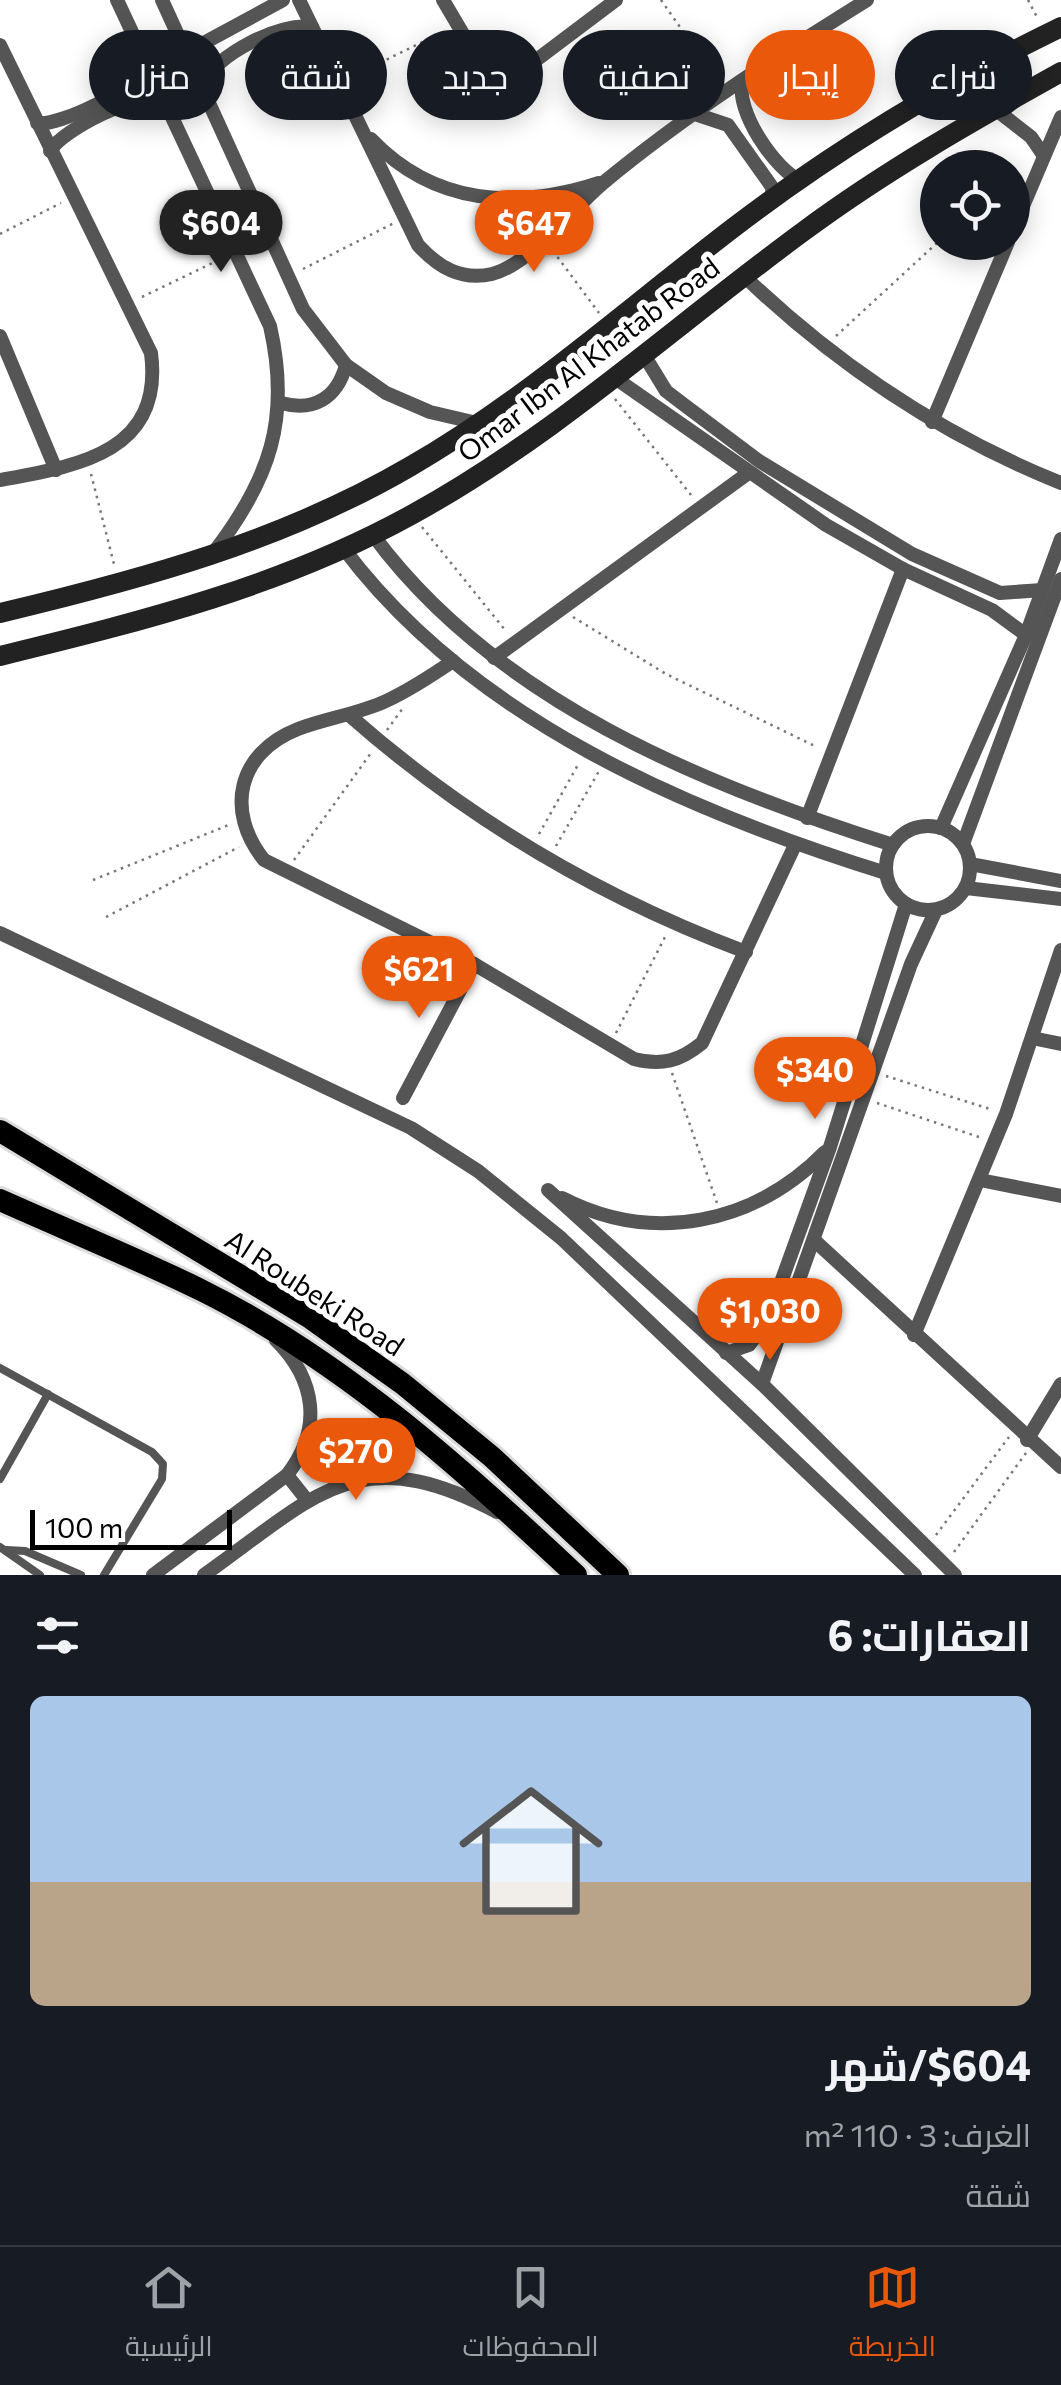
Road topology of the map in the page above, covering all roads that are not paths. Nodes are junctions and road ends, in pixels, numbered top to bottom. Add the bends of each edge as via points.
1 (117, 0) edge
2 (162, 0) edge
3 (283, 0) edge
4 (299, 0) edge
5 (443, 0) edge
6 (616, 0) edge
7 (866, 0) edge
8 (312, 28) junction
9 (131, 30) edge
10 (176, 30) edge
11 (1053, 30) edge
12 (225, 32) edge
13 (0, 44) edge
14 (225, 60) edge
15 (1061, 72) edge
16 (743, 82) junction
17 (1032, 88) edge
18 (725, 95) edge
19 (89, 106) edge
20 (1061, 117) edge
21 (94, 120) edge
22 (173, 120) edge
23 (216, 120) edge
24 (691, 120) edge
25 (715, 120) edge
26 (977, 120) edge
27 (1009, 120) edge
28 (37, 123) junction
29 (360, 128) junction
30 (50, 150) junction
31 (1044, 156) junction
32 (802, 181) junction
33 (605, 182) junction
34 (1030, 189) edge
35 (773, 200) junction
36 (1000, 260) edge
37 (744, 276) junction
38 (0, 338) edge
39 (644, 355) junction
40 (346, 365) junction
41 (610, 382) junction
42 (280, 403) junction
43 (932, 422) junction
44 (477, 423) junction
45 (56, 470) junction
46 (748, 474) junction
47 (0, 480) edge
48 (1061, 482) edge
49 (373, 535) junction
50 (1061, 539) edge
51 (344, 549) junction
52 (210, 557) junction
53 (903, 569) junction
54 (1061, 579) edge
55 (1042, 590) junction
56 (0, 614) edge
57 (1026, 634) junction
58 (0, 656) edge
59 (494, 658) junction
60 (452, 661) junction
61 (349, 715) junction
62 (808, 818) junction
63 (941, 828) junction
64 (963, 844) junction
65 (794, 845) junction
66 (893, 845) junction
67 (970, 864) junction
68 (886, 874) junction
69 (1061, 881) edge
70 (966, 888) junction
71 (1061, 899) edge
72 (906, 904) junction
73 (936, 910) junction
74 (0, 932) edge
75 (1061, 950) edge
76 (746, 952) junction
77 (474, 964) junction
78 (1032, 1038) junction
79 (1061, 1044) edge
80 (403, 1098) dead end
81 (0, 1131) edge
82 (830, 1147) junction
83 (980, 1180) junction
84 (548, 1190) junction
85 (1061, 1196) edge
86 (0, 1200) edge
87 (531, 1212) junction
88 (815, 1241) junction
89 (257, 1322) junction
90 (914, 1335) junction
91 (726, 1353) junction
92 (0, 1368) edge
93 (762, 1384) junction
94 (1061, 1384) edge
95 (48, 1394) junction
96 (1030, 1442) junction
97 (1061, 1467) edge
98 (288, 1475) junction
99 (0, 1478) edge
100 (306, 1499) junction
101 (524, 1526) junction
102 (3, 1548) edge
103 (230, 1556) junction
104 (950, 1570) edge
105 (40, 1575) edge
106 (81, 1575) edge
107 (104, 1575) edge
108 (154, 1575) edge
109 (204, 1575) edge
110 (219, 1575) edge
111 (576, 1575) edge
112 (618, 1575) edge
113 (915, 1575) edge

1 - 9 street
2 - 10 street
3 - 12 street
4 - 8 street
5 - 6 street via 479,61 510,70 540,58
7 - 16 street
8 - 14 street via 280,31
8 - 29 street
11 - 32 street, Omar Ibn Al Khatab Road via 950,84
13 - 28 street
15 - 17 street, Omar Ibn Al Khatab Road
16 - 18 street
16 - 32 street via 744,114 784,170
19 - 28 street
20 - 31 street
21 - 30 street
22 - 42 street via 270,326
23 - 40 street via 303,309
24 - 33 street
25 - 35 street via 728,124 772,187
26 - 37 street, Omar Ibn Al Khatab Road via 866,187
27 - 31 street
28 - 30 street
29 - 33 street via 418,177 454,192 530,200
29 - 33 street via 418,246 432,261 472,276 514,264
30 - 45 street via 151,352 151,398 127,436
31 - 34 street
32 - 35 street, Omar Ibn Al Khatab Road
35 - 44 street, Omar Ibn Al Khatab Road
36 - 43 street
37 - 39 street, Omar Ibn Al Khatab Road
37 - 43 street via 824,348
38 - 45 street
39 - 41 street, Omar Ibn Al Khatab Road
39 - 55 street via 683,404 848,517 980,586 1011,594
40 - 42 street via 335,392 323,401
40 - 44 street via 386,393
41 - 46 street
41 - 49 street, Omar Ibn Al Khatab Road via 511,455
42 - 52 street via 269,459 246,511
43 - 48 street
44 - 52 street, Omar Ibn Al Khatab Road via 326,511
45 - 47 street
46 - 53 street
46 - 59 street
49 - 51 street, Omar Ibn Al Khatab Road
49 - 59 street via 428,602
50 - 55 street
51 - 58 street, Omar Ibn Al Khatab Road via 164,616
51 - 60 street via 403,620
52 - 56 street, Omar Ibn Al Khatab Road
53 - 57 street via 992,610
53 - 62 street
54 - 64 street
55 - 57 street
57 - 63 street
59 - 62 street via 648,748
60 - 61 street
60 - 65 street via 606,759
61 - 76 street via 452,798 548,861
61 - 77 street via 296,730 252,764 241,791 249,841 284,873
62 - 66 street
63 - 64 street
63 - 66 street via 914,828
64 - 67 street
65 - 68 street
65 - 76 street
66 - 68 street
67 - 69 street
67 - 70 street
68 - 72 street
70 - 71 street
70 - 73 street
72 - 73 street
72 - 82 street
73 - 88 street
74 - 87 street via 410,1128
75 - 78 street
76 - 77 street via 702,1043 668,1062 634,1059
77 - 80 street
78 - 79 street
78 - 83 street
81 - 112 main road, Al Roubeki Road via 340,1339 492,1457
82 - 84 street via 786,1185 721,1216 676,1225 640,1224 588,1210
82 - 91 street via 767,1320 748,1344
83 - 85 street
83 - 90 street
84 - 87 street
84 - 91 street
86 - 89 main road, Al Roubeki Road
87 - 113 street
88 - 90 street
88 - 93 street
89 - 98 street via 299,1367 312,1403 307,1442
89 - 101 main road, Al Roubeki Road via 368,1395
90 - 96 street
91 - 93 street
92 - 95 lane
93 - 104 street
94 - 96 street
95 - 99 lane
95 - 107 lane via 163,1464 162,1479
96 - 97 street
98 - 100 street
98 - 108 street
100 - 101 street via 357,1480 411,1479 463,1494
100 - 103 street
101 - 111 main road, Al Roubeki Road
102 - 105 lane
102 - 106 lane via 25,1550
103 - 109 street
103 - 110 street

